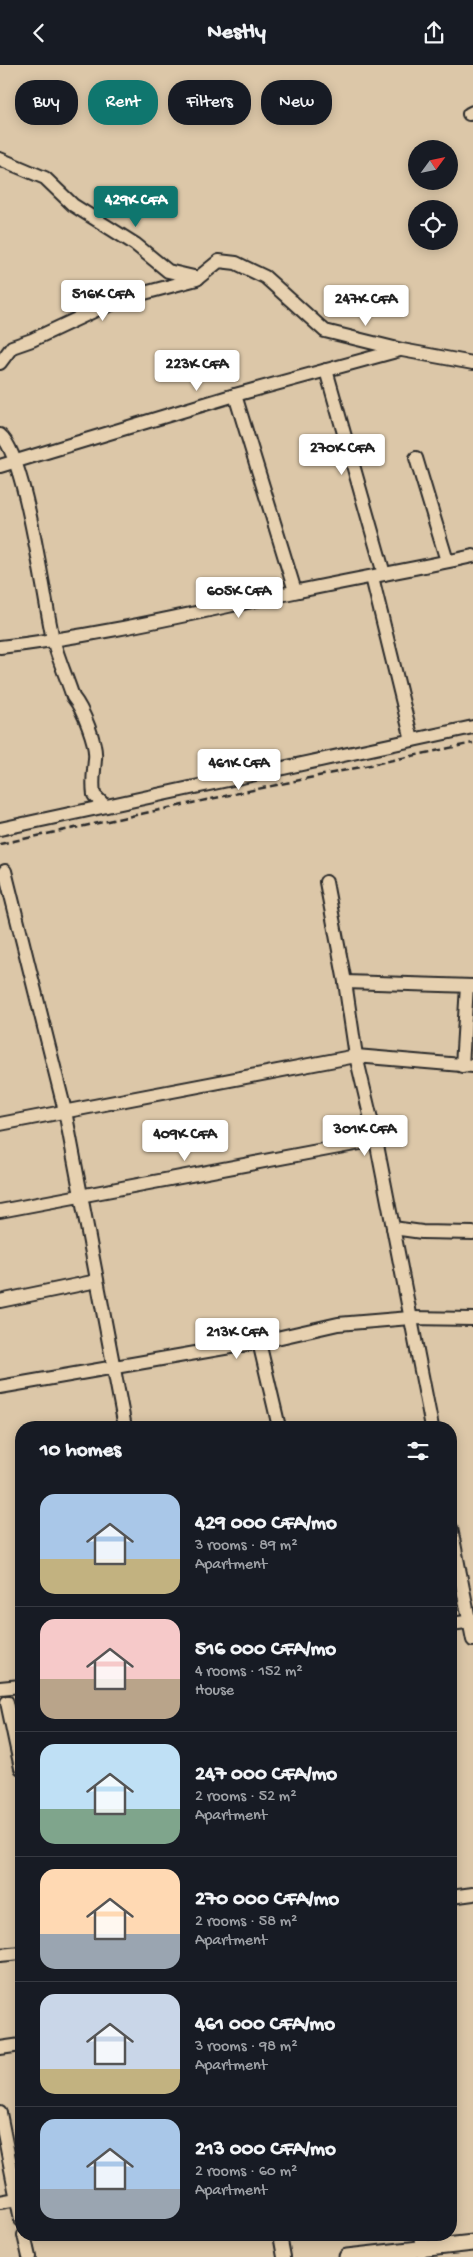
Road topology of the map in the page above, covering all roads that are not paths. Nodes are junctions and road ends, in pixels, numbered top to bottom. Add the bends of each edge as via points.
1 (0, 159) edge
2 (198, 278) junction
3 (402, 350) junction
4 (0, 363) edge
5 (473, 363) edge
6 (326, 370) junction
7 (235, 395) junction
8 (0, 435) edge
9 (416, 458) dead end
10 (16, 461) junction
11 (0, 466) edge
12 (473, 556) edge
13 (447, 561) junction
14 (378, 576) junction
15 (294, 591) junction
16 (54, 641) junction
17 (0, 647) edge
18 (473, 727) edge
19 (412, 740) junction
20 (105, 806) junction
21 (0, 829) edge
22 (6, 871) dead end
23 (326, 882) dead end
24 (345, 982) junction
25 (470, 986) edge
26 (356, 1056) junction
27 (467, 1066) edge
28 (64, 1111) junction
29 (0, 1124) edge
30 (376, 1140) junction
31 (81, 1195) junction
32 (0, 1211) edge
33 (393, 1228) junction
34 (473, 1233) edge
35 (97, 1281) junction
36 (0, 1301) edge
37 (410, 1318) junction
38 (473, 1319) edge
39 (259, 1343) junction
40 (113, 1366) junction
41 (0, 1387) edge
42 (124, 1421) edge
43 (278, 1421) edge
44 (431, 1421) edge
45 (457, 1556) edge
46 (471, 1621) edge
47 (457, 1623) edge
48 (473, 1640) edge
49 (15, 1687) edge
50 (0, 1688) edge
51 (7, 1702) dead end
52 (15, 1740) edge
53 (473, 1894) edge
54 (457, 1896) edge
55 (15, 1954) edge
56 (0, 1955) edge
57 (15, 2046) edge
58 (0, 2048) edge
59 (0, 2113) edge
60 (15, 2189) edge
61 (15, 2199) edge
62 (0, 2202) edge
63 (25, 2241) edge
64 (281, 2241) edge
65 (422, 2241) edge
66 (473, 2243) edge
67 (29, 2257) edge
68 (284, 2257) edge
69 (347, 2257) edge

1 - 2 street via 45,178 73,205 135,244 168,271
2 - 3 street via 219,261 236,263 265,277 325,331
2 - 4 street via 96,310 12,347
3 - 5 street
3 - 6 street
6 - 7 street
6 - 14 street
7 - 10 street
7 - 15 street
8 - 10 street
9 - 13 street
10 - 11 street
10 - 16 street
12 - 13 street
13 - 14 street
14 - 15 street
14 - 19 street
15 - 16 street via 214,611
16 - 17 street
16 - 20 street via 94,740 94,795
18 - 19 street
19 - 20 street
20 - 21 street
22 - 28 street
23 - 24 street
24 - 25 street
24 - 26 street
25 - 27 street
26 - 27 street
26 - 28 street
26 - 30 street
28 - 29 street
28 - 31 street
30 - 31 street
30 - 33 street
31 - 32 street
31 - 35 street
33 - 34 street
33 - 37 street
35 - 36 street
35 - 40 street
37 - 38 street
37 - 39 street via 338,1324
37 - 44 street
39 - 40 street
39 - 43 street
40 - 41 street
40 - 42 street
45 - 46 street
46 - 47 street
46 - 48 street
49 - 50 street
51 - 52 street
53 - 54 street
55 - 56 street
57 - 58 street
59 - 60 street
61 - 62 street
63 - 67 street
64 - 68 street
65 - 66 main road
65 - 69 main road

